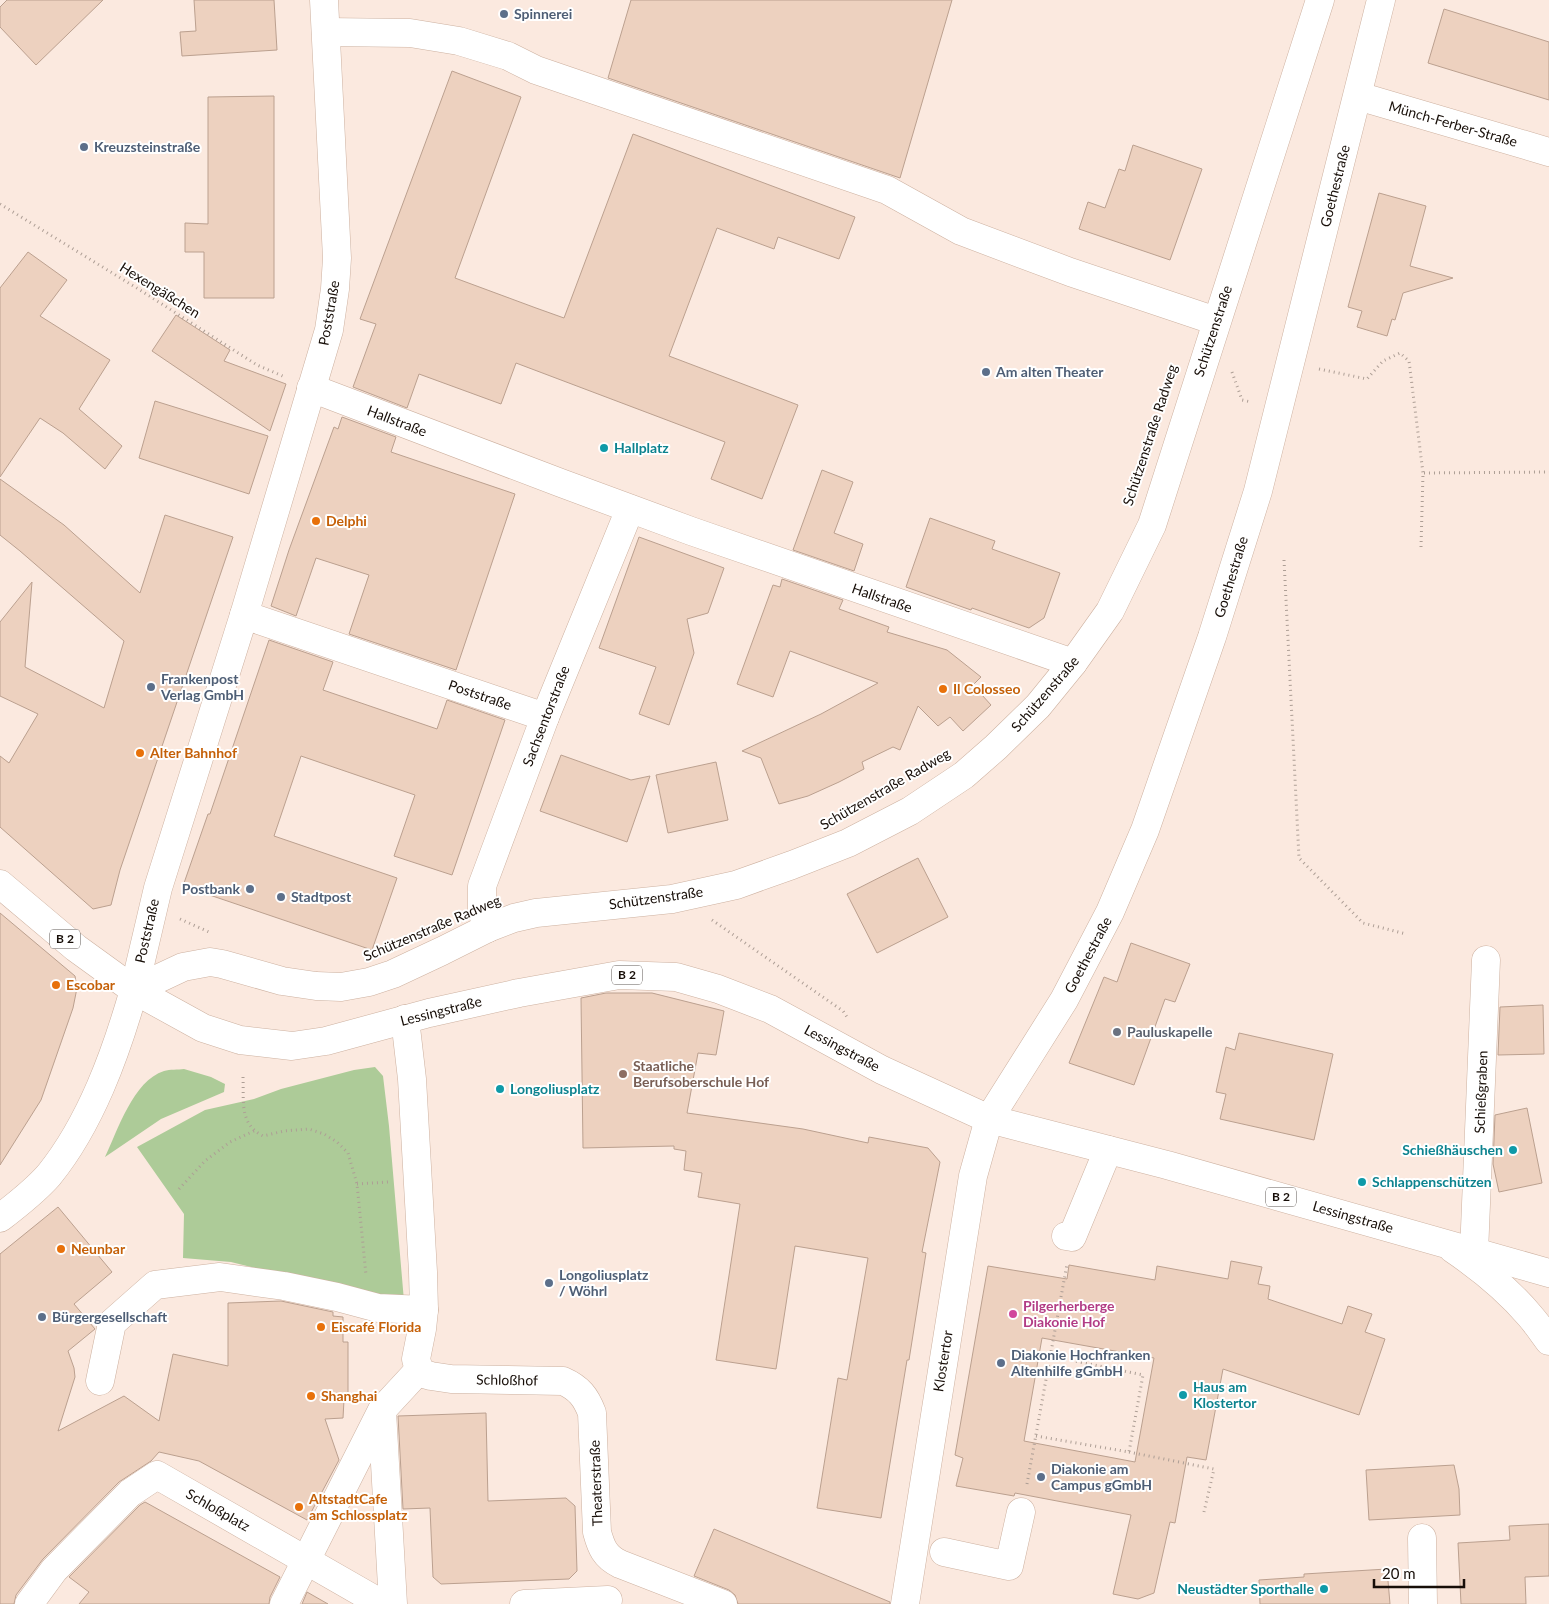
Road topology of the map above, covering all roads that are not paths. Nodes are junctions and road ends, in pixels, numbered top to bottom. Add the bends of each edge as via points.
1 (324, 0) edge
2 (1320, 0) edge
3 (1381, 0) edge
4 (326, 32) junction
5 (1358, 96) junction
6 (1549, 152) edge
7 (1216, 321) junction
8 (311, 388) junction
9 (630, 508) junction
10 (244, 615) junction
11 (1073, 663) junction
12 (545, 717) junction
13 (0, 884) edge
14 (488, 928) junction
15 (1486, 960) dead end
16 (134, 990) junction
17 (405, 1019) junction
18 (989, 1119) junction
19 (1108, 1150) junction
20 (0, 1218) edge
21 (1069, 1236) road end
22 (1443, 1243) junction
23 (1474, 1253) junction
24 (1549, 1273) edge
25 (424, 1310) junction
26 (1549, 1341) edge
27 (419, 1370) junction
28 (100, 1381) dead end
29 (588, 1402) joint
30 (382, 1410) junction
31 (1021, 1512) road end
32 (1422, 1538) dead end
33 (944, 1552) dead end
34 (306, 1560) junction
35 (620, 1564) junction
36 (608, 1602) edge
37 (29, 1604) edge
38 (284, 1604) edge
39 (382, 1604) edge
40 (393, 1604) edge
41 (524, 1604) edge
42 (723, 1604) edge
43 (905, 1604) edge
44 (1424, 1604) edge

1 - 4 street, Poststraße
2 - 7 street, Schützenstraße
3 - 5 street, Goethestraße
4 - 7 street via 410,33 459,41 508,56 536,70 887,190 961,231
4 - 8 street, Poststraße via 337,258 329,330
5 - 6 street, Münch-Ferber-Straße
5 - 18 street, Goethestraße via 1258,491 1212,637 1145,830 1110,912 1064,1000
7 - 11 street, Schützenstraße via 1152,525 1110,611
8 - 9 street, Hallstraße
8 - 10 street, Poststraße
9 - 11 street, Hallstraße
9 - 12 street, Sachsentorstraße
10 - 12 street, Poststraße
10 - 16 street, Poststraße via 158,888
11 - 14 street, Schützenstraße via 1038,706 964,775 910,811 848,843 736,884 672,899 536,914
12 - 14 street, Sachsentorstraße via 482,886 482,911
13 - 16 street, B 2 via 76,948
14 - 16 street, Schützenstraße via 402,970 369,982 341,987 282,981 210,962 183,967
15 - 23 street, Schießgraben
16 - 17 street, Lessingstraße / B 2 via 211,1031 262,1043 292,1046 326,1042
16 - 20 street, Poststraße via 107,1069 70,1145 25,1199
17 - 18 street, Lessingstraße / B 2 via 519,993 619,975 676,977 770,1009 882,1070
17 - 25 street via 412,1079
18 - 19 street, Lessingstraße / B 2
18 - 43 street, Klostertor via 973,1176
19 - 21 street
19 - 22 street, Lessingstraße / B 2
22 - 23 street, Lessingstraße / B 2
22 - 26 street via 1506,1291
23 - 24 street, Lessingstraße / B 2
25 - 27 street via 416,1359
25 - 28 street via 378,1308 284,1286 220,1277 155,1285 112,1322
27 - 29 street, Schloßhof via 431,1376 450,1378 563,1381 578,1389
27 - 30 street
29 - 35 street, Theaterstraße via 594,1428 597,1532 607,1556
30 - 34 street
30 - 40 street
31 - 33 street via 1009,1566
32 - 44 street
34 - 37 street, Schloßplatz via 157,1475 130,1493 54,1570
34 - 38 street
34 - 39 street, Schloßplatz
35 - 36 street
35 - 42 street, Theaterstraße
36 - 41 street

